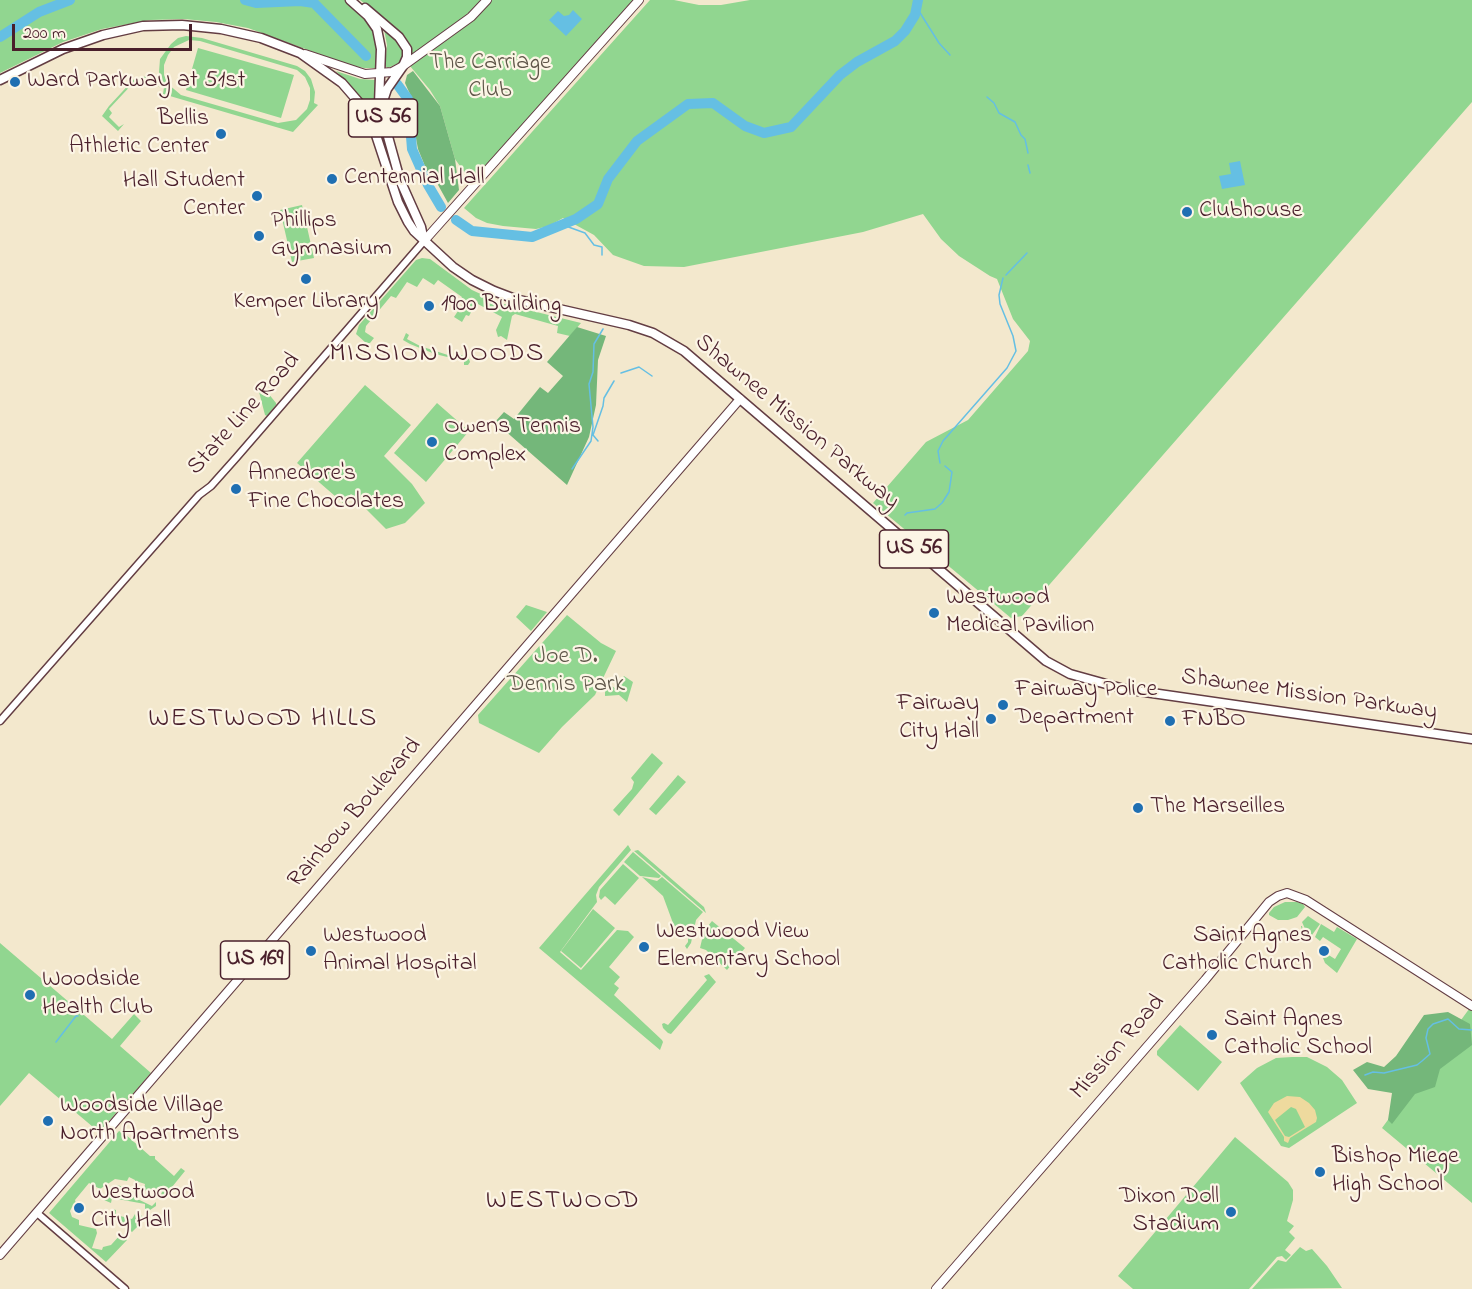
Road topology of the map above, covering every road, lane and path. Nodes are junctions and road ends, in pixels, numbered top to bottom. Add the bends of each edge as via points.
1 (487, 0) edge
2 (639, 0) edge
3 (351, 1) edge
4 (300, 53) junction
5 (403, 66) junction
6 (381, 73) junction
7 (0, 80) edge
8 (392, 154) junction
9 (424, 241) junction
10 (741, 399) junction
11 (0, 721) edge
12 (1472, 739) edge
13 (1472, 1006) edge
14 (37, 1213) junction
15 (0, 1255) edge
16 (125, 1289) edge
17 (936, 1289) edge

1 - 5 main road via 471,17
2 - 9 main road, State Line Road
3 - 5 highway via 372,13 404,42 408,52
3 - 6 highway, US 56 via 376,28
4 - 6 main road via 365,74
4 - 7 highway, US 56 via 261,38 221,29 143,26 63,49
4 - 9 highway, US 56 via 342,83 369,114 398,202
5 - 6 main road
5 - 8 highway via 383,99 393,140
6 - 8 highway, US 56 via 380,104
8 - 9 highway, US 56
9 - 10 highway, Shawnee Mission Parkway / US 56 via 453,267 494,291 653,333 690,355
9 - 11 street, State Line Road
10 - 12 highway, Shawnee Mission Parkway / US 56 via 1026,645 1070,674 1124,689
10 - 14 main road, Rainbow Boulevard / US 169
13 - 17 main road, Mission Road via 1306,900 1287,893 1278,896
14 - 15 main road, Rainbow Boulevard / US 169
14 - 16 street

